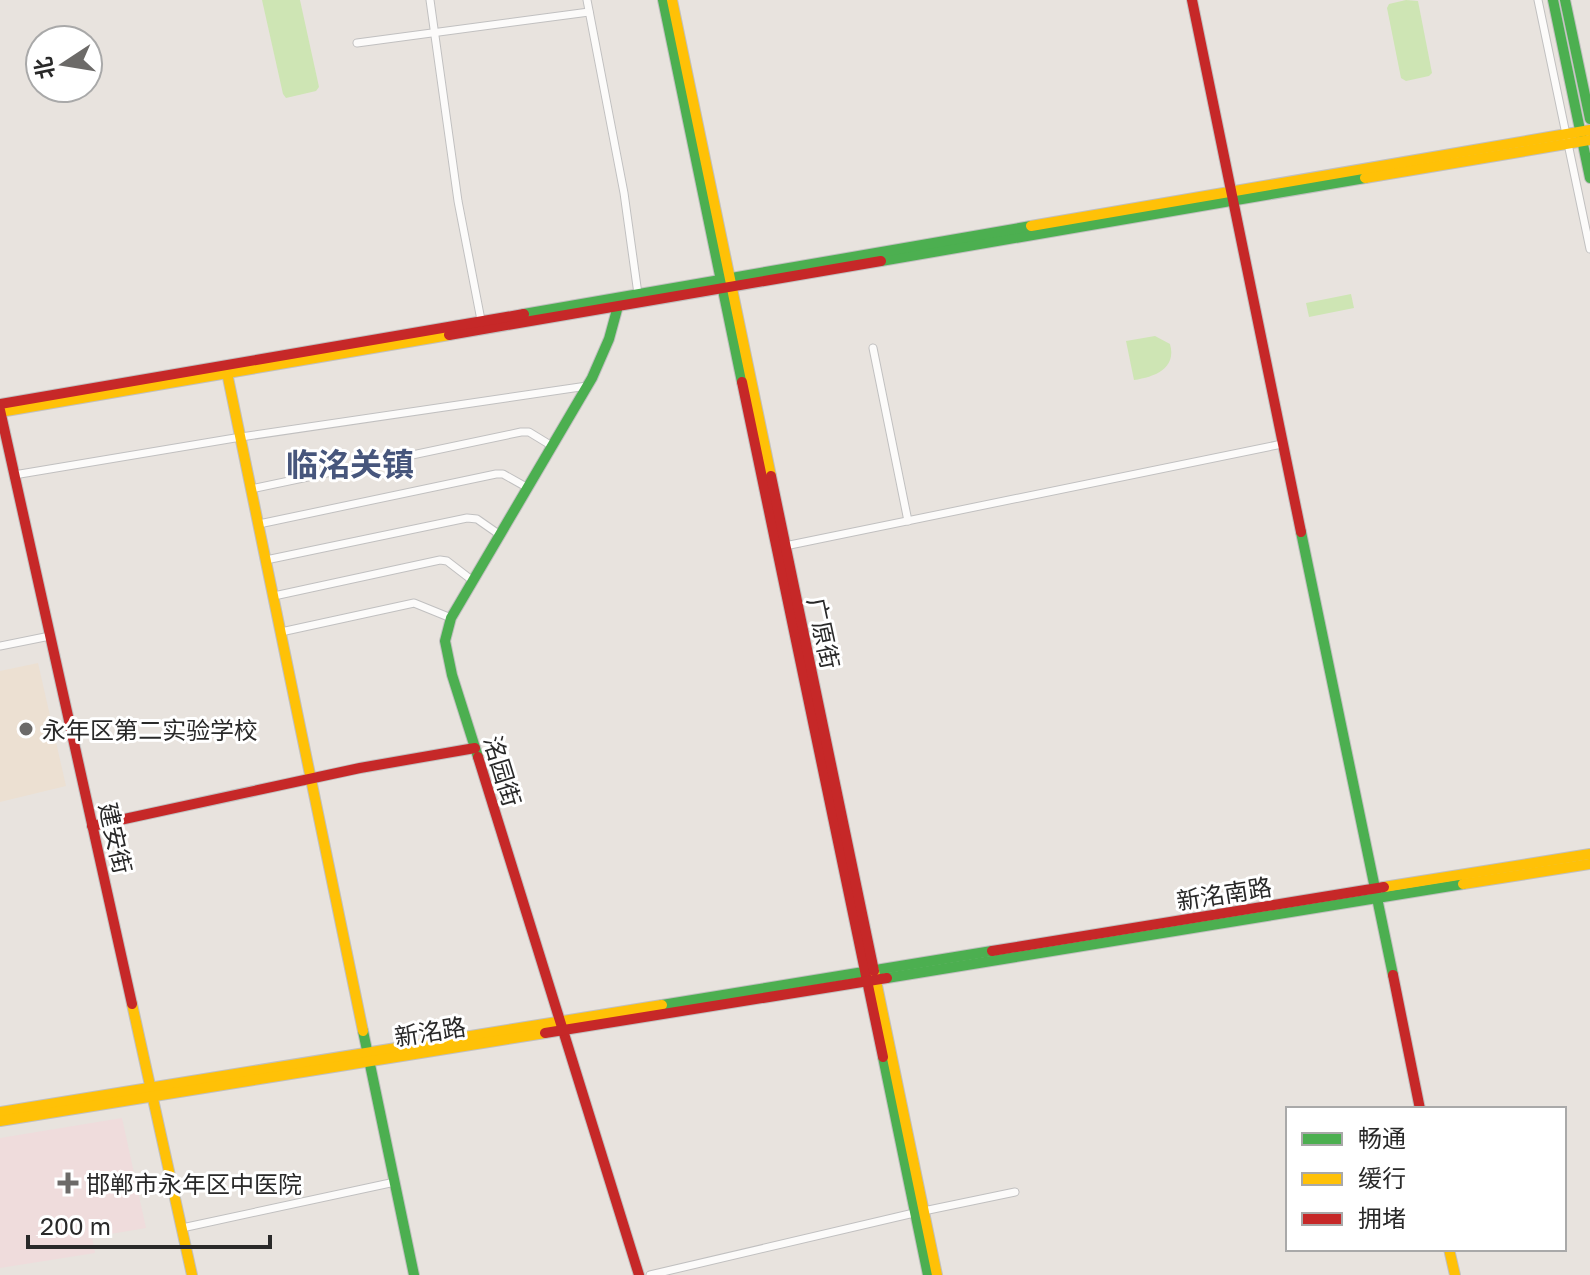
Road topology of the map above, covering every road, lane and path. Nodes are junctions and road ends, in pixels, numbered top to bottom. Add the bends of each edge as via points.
1 (430, 0) edge
2 (587, 0) edge
3 (663, 0) edge
4 (672, 0) edge
5 (1192, 0) edge
6 (1538, 0) edge
7 (1553, 0) edge
8 (1565, 0) edge
9 (589, 12) junction
10 (435, 32) junction
11 (357, 43) dead end
12 (1590, 119) edge
13 (1586, 136) edge
14 (1566, 140) junction
15 (1590, 178) edge
16 (1232, 197) junction
17 (1590, 249) edge
18 (725, 283) junction
19 (638, 294) junction
20 (618, 306) junction
21 (481, 320) junction
22 (873, 348) dead end
23 (226, 368) junction
24 (587, 386) junction
25 (0, 404) edge
26 (0, 411) edge
27 (241, 437) junction
28 (1282, 444) junction
29 (552, 446) junction
30 (14, 475) junction
31 (0, 477) edge
32 (528, 488) junction
33 (251, 489) junction
34 (908, 521) junction
35 (259, 524) junction
36 (500, 535) junction
37 (785, 546) junction
38 (266, 560) junction
39 (473, 581) junction
40 (274, 596) junction
41 (451, 618) junction
42 (281, 632) junction
43 (50, 636) junction
44 (0, 646) edge
45 (475, 748) junction
46 (311, 778) junction
47 (92, 826) junction
48 (1590, 854) edge
49 (1590, 864) edge
50 (1375, 894) junction
51 (870, 976) junction
52 (561, 1026) junction
53 (369, 1057) junction
54 (151, 1092) junction
55 (1420, 1107) edge
56 (0, 1112) edge
57 (0, 1121) edge
58 (395, 1182) junction
59 (1015, 1192) dead end
60 (919, 1212) junction
61 (182, 1228) junction
62 (1449, 1251) edge
63 (192, 1275) edge
64 (414, 1275) edge
65 (639, 1275) edge
66 (650, 1275) edge
67 (928, 1275) edge
68 (937, 1275) edge
69 (1455, 1275) edge

1 - 10 street
2 - 9 street
3 - 18 street, 广原街
4 - 18 street, 广原街
5 - 16 street
6 - 14 street
7 - 13 street
8 - 12 street
9 - 10 street
9 - 19 street
10 - 11 street
10 - 21 street
13 - 14 street
13 - 15 street
14 - 16 street
14 - 17 street
16 - 18 street
16 - 28 street
18 - 19 street
18 - 20 street
18 - 37 street, 广原街
18 - 51 street, 广原街
19 - 21 street
20 - 23 street
20 - 24 street, 洺园街
21 - 23 street
22 - 34 street
23 - 25 street
23 - 26 street
23 - 27 street
24 - 27 street
24 - 29 street, 洺园街
26 - 30 street, 建安街
27 - 30 street
27 - 33 street
28 - 34 street
28 - 50 street
29 - 32 street, 洺园街
29 - 33 street via 521,432
30 - 31 street
30 - 43 street, 建安街
32 - 35 street via 499,474
32 - 36 street, 洺园街
33 - 35 street
34 - 37 street
35 - 38 street
36 - 38 street via 467,518
36 - 39 street, 洺园街
37 - 51 street, 广原街
38 - 40 street
39 - 40 street via 440,560
39 - 41 street, 洺园街
40 - 42 street
41 - 42 street via 414,603
41 - 45 street, 洺园街 via 447,654
42 - 46 street
43 - 44 street
43 - 47 street, 建安街
45 - 46 street
45 - 52 street, 洺园街
46 - 47 street
46 - 53 street
47 - 54 street, 建安街
48 - 50 street, 新洺南路
49 - 50 street, 新洺南路
50 - 51 street, 新洺南路
50 - 55 street
51 - 52 street, 新洺路
51 - 60 street, 广原街
52 - 53 street, 新洺路
52 - 65 street, 洺园街
53 - 54 street, 新洺路
53 - 58 street
54 - 56 street, 新洺路
54 - 57 street, 新洺路
54 - 61 street, 建安街
58 - 61 street
58 - 64 street
59 - 60 street
60 - 66 street
60 - 67 street, 广原街
60 - 68 street, 广原街
61 - 63 street, 建安街
62 - 69 street

